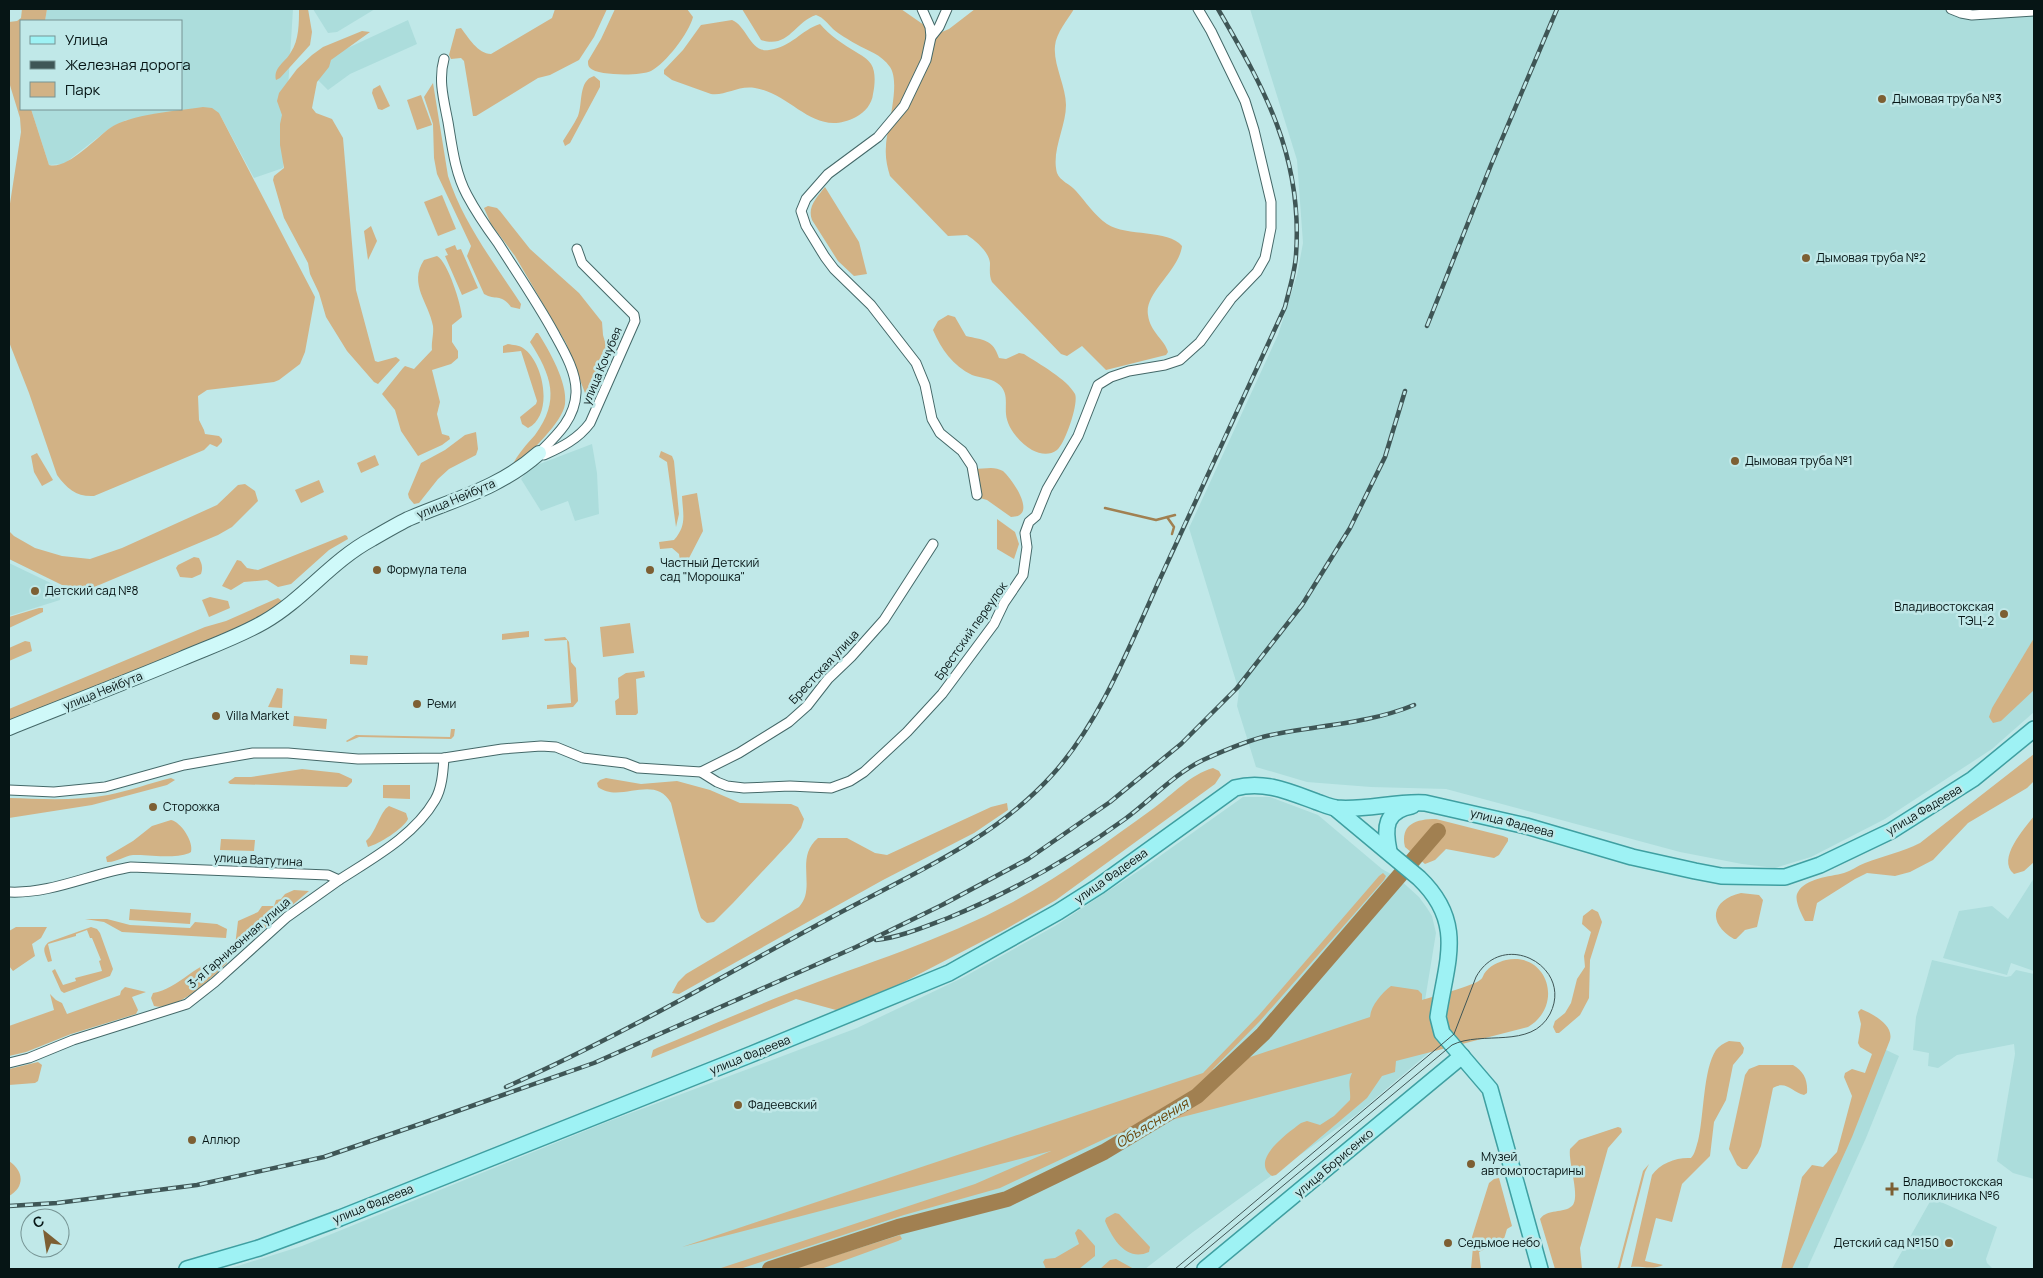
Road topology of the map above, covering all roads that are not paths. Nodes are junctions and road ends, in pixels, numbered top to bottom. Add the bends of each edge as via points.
1 (922, 9) edge
2 (947, 9) edge
3 (1198, 9) edge
4 (1951, 9) edge
5 (2034, 11) edge
6 (931, 37) junction
7 (444, 59) dead end
8 (577, 249) dead end
9 (539, 453) junction
10 (978, 495) dead end
11 (933, 544) dead end
12 (9, 728) edge
13 (2034, 729) edge
14 (444, 758) junction
15 (701, 772) junction
16 (9, 790) edge
17 (1425, 803) junction
18 (1335, 808) junction
19 (1389, 851) junction
20 (339, 880) junction
21 (9, 892) edge
22 (1462, 1056) junction
23 (9, 1063) edge
24 (187, 1269) edge
25 (1206, 1269) edge
26 (1540, 1269) edge

1 - 6 street
2 - 6 street
3 - 15 street, Брестский переулок via 1245,101 1271,202 1271,228 1265,258 1257,272 1231,298 1200,342 1180,360 1128,371 1098,385 1078,436 1047,489 1036,516 1029,522 1025,533 1027,547 1023,575 994,624 942,694 864,772 850,782 831,788 727,786
4 - 5 street via 1972,14
6 - 10 street via 926,60 904,106 878,137 828,174 800,211 825,257 871,305 916,363 936,427 972,466
7 - 9 street, улица Нейбута via 440,77 463,187 533,296 561,345 574,379 576,392 569,419
8 - 9 street, улица Кочубея via 582,263 634,314 634,320 590,423 566,444 544,455
9 - 12 street, улица Нейбута via 491,486 406,520 369,540 337,561 266,622 137,678
11 - 15 street, Брестская улица via 884,620 807,706 789,722
13 - 17 main road, улица Фадеева via 1973,779 1891,831 1820,865 1785,877 1721,876 1695,871
14 - 15 street via 540,746 556,747 583,758 625,763 638,768
14 - 16 street via 344,759 253,753 184,765 105,786 54,792
14 - 20 street via 436,799 420,819 383,851
17 - 18 main road, улица Фадеева
17 - 19 main road via 1408,806 1389,818 1385,835
18 - 19 main road
18 - 24 main road, улица Фадеева via 1262,784 1235,788 1099,886 949,973 340,1218 259,1248
19 - 22 main road via 1437,899 1448,924 1450,949 1438,1017 1442,1033
20 - 21 street, улица Ватутина via 328,876 130,867 25,893
20 - 23 street, 3-я Гарнизонная улица via 287,916 187,1004
22 - 25 main road, улица Борисенко
22 - 26 main road via 1492,1094

